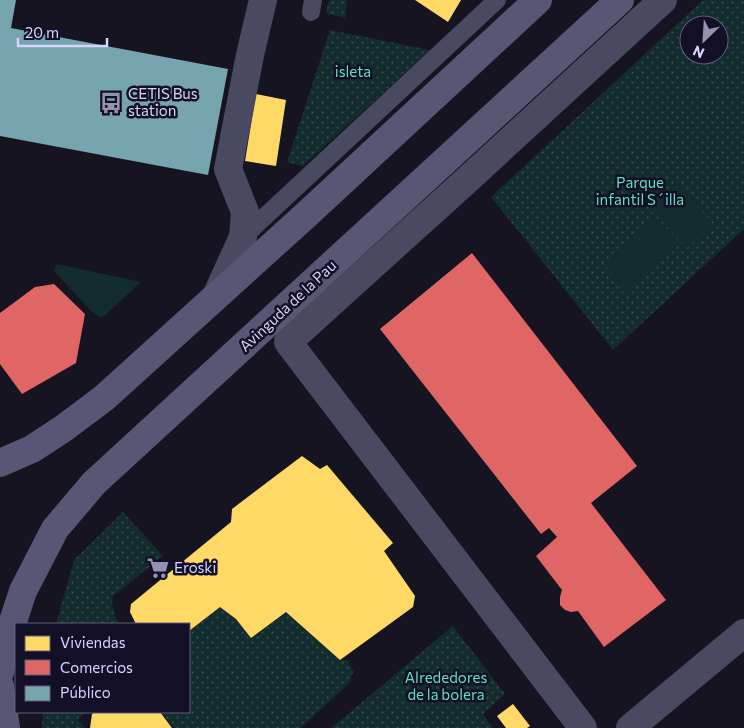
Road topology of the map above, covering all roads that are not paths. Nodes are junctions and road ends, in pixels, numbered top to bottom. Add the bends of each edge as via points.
1 (263, 0) edge
2 (497, 0) edge
3 (538, 0) edge
4 (620, 0) edge
5 (663, 0) edge
6 (243, 237) junction
7 (216, 296) junction
8 (0, 463) edge
9 (0, 605) edge
10 (744, 633) edge
11 (2, 659) edge
12 (0, 686) edge
13 (6, 728) edge
14 (583, 728) edge
15 (630, 728) edge

1 - 6 street via 228,169 245,212
2 - 6 lane
3 - 7 main road
4 - 11 main road, Avinguda de la Pau via 94,483 55,529 23,591
5 - 14 street via 288,342
6 - 7 street
7 - 8 main road via 104,398 64,428
9 - 11 main road via 3,616
10 - 15 street
12 - 13 main road

